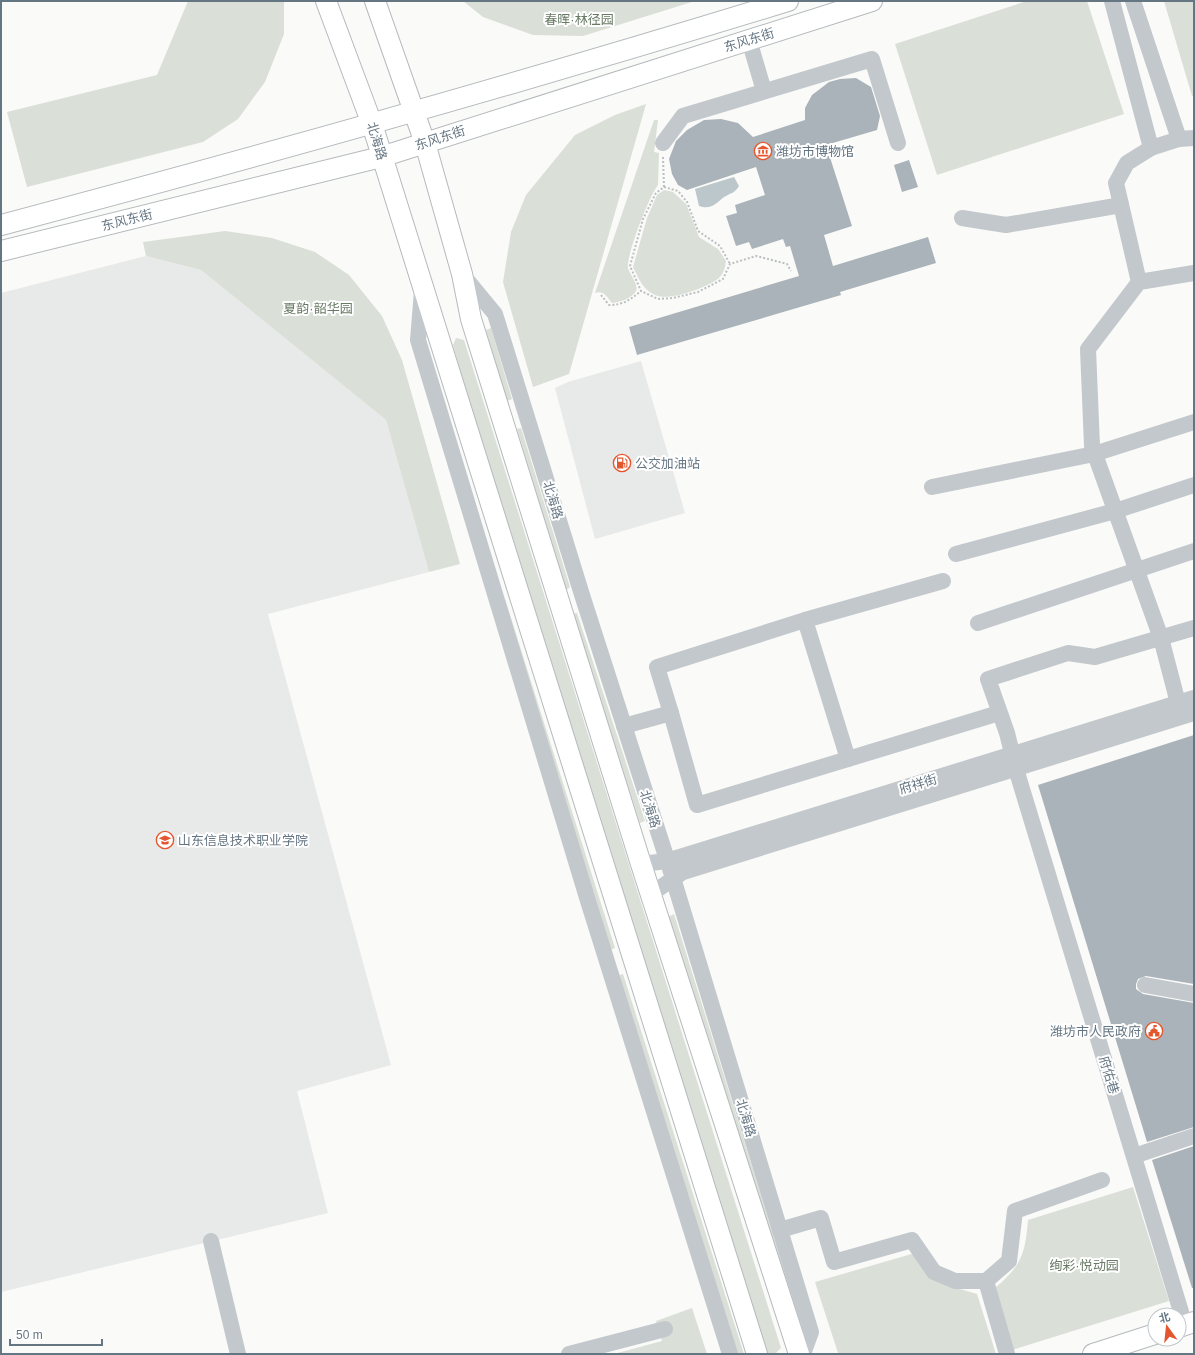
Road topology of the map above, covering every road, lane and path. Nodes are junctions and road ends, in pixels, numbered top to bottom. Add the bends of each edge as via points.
1 (326, 1) edge
2 (375, 1) edge
3 (788, 1) edge
4 (872, 1) edge
5 (1112, 1) edge
6 (1133, 1) edge
7 (749, 40) junction
8 (764, 91) junction
9 (414, 111) junction
10 (372, 124) junction
11 (1186, 139) edge
12 (425, 143) junction
13 (663, 143) joint
14 (898, 143) dead end
15 (1151, 148) junction
16 (381, 157) junction
17 (664, 187) junction
18 (1121, 205) junction
19 (962, 218) dead end
20 (1, 225) edge
21 (1, 251) edge
22 (730, 264) junction
23 (791, 271) dead end
24 (1194, 273) edge
25 (462, 274) junction
26 (1139, 282) junction
27 (422, 283) junction
28 (642, 291) junction
29 (601, 295) dead end
30 (525, 411) junction
31 (503, 421) junction
32 (1194, 422) edge
33 (466, 425) junction
34 (446, 433) junction
35 (1094, 454) junction
36 (1194, 485) edge
37 (932, 487) dead end
38 (1115, 511) junction
39 (1194, 551) edge
40 (956, 554) dead end
41 (1137, 569) junction
42 (943, 580) dead end
43 (583, 598) junction
44 (561, 605) junction
45 (805, 620) junction
46 (978, 623) dead end
47 (1194, 628) edge
48 (1161, 638) junction
49 (1178, 703) junction
50 (1194, 711) edge
51 (671, 713) junction
52 (999, 714) junction
53 (624, 726) junction
54 (848, 759) junction
55 (1014, 763) junction
56 (667, 861) junction
57 (641, 864) junction
58 (673, 878) junction
59 (651, 894) junction
60 (1145, 985) dead end
61 (1194, 994) edge
62 (1194, 1136) edge
63 (1134, 1156) junction
64 (1102, 1180) dead end
65 (780, 1230) junction
66 (211, 1241) dead end
67 (986, 1281) junction
68 (1181, 1307) edge
69 (665, 1329) dead end
70 (1147, 1337) edge
71 (238, 1354) edge
72 (569, 1354) edge
73 (730, 1354) edge
74 (757, 1354) edge
75 (799, 1354) edge
76 (803, 1354) edge
77 (1007, 1354) edge
78 (1093, 1354) edge

1 - 10 main road, 北海路
2 - 9 main road, 北海路
3 - 9 main road, 东风东街 via 577,66
4 - 7 main road, 东风东街
5 - 15 street
6 - 11 street
7 - 8 street
7 - 12 main road, 东风东街
8 - 13 street via 683,116
8 - 14 street via 872,59
9 - 10 main road, 东风东街
9 - 12 main road, 北海路
10 - 16 main road, 北海路
10 - 20 main road, 东风东街
11 - 15 street
12 - 16 main road, 东风东街
12 - 25 main road, 北海路
13 - 17 path
15 - 18 street via 1127,163 1116,183
16 - 21 main road, 东风东街
16 - 27 main road, 北海路
17 - 22 path via 678,191 687,202 698,231 720,246
17 - 28 path via 656,193 643,219 630,266
18 - 19 street via 1006,225
18 - 26 street
22 - 23 path via 756,256 787,264
22 - 28 path via 723,278 698,292 658,299
24 - 26 street
25 - 30 street, 北海路 via 495,314
25 - 31 main road, 北海路 via 472,319
26 - 35 street via 1088,349
27 - 33 main road, 北海路
27 - 34 street, 北海路 via 418,340
28 - 29 path via 629,302 619,305 609,305
30 - 31 street
30 - 43 street, 北海路
31 - 44 main road, 北海路
32 - 35 street
33 - 34 street
33 - 74 main road, 北海路
34 - 73 street, 北海路 via 588,901
35 - 37 street
35 - 38 street
36 - 38 street
38 - 40 street
38 - 41 street
39 - 41 street
41 - 46 street
41 - 48 street
42 - 45 street
43 - 44 street
43 - 53 street, 北海路
44 - 57 main road, 北海路
45 - 51 street via 657,667
45 - 54 street
47 - 48 street
48 - 49 street
48 - 52 street, 府佑巷 via 1095,657 1068,653 988,679
49 - 50 street, 府祥街
49 - 55 street, 府祥街
50 - 55 street, 府祥街
51 - 53 street
51 - 54 street via 697,805
52 - 54 street
52 - 55 street, 府佑巷 via 1007,733
53 - 56 street, 北海路
55 - 56 street, 府祥街
55 - 58 street, 府祥街 via 683,872
55 - 63 street, 府佑巷
56 - 57 street, 府祥街
56 - 58 street, 北海路
57 - 59 main road, 北海路
58 - 59 street, 府祥街
58 - 65 street, 北海路
59 - 75 main road, 北海路
60 - 61 street
62 - 63 street
63 - 68 street, 府佑巷
64 - 67 street via 1015,1210 1009,1260
65 - 67 street via 821,1218 834,1262 912,1240 934,1272 956,1281
65 - 76 street, 北海路 via 811,1332
66 - 71 street
67 - 77 street
69 - 72 street
70 - 78 main road

